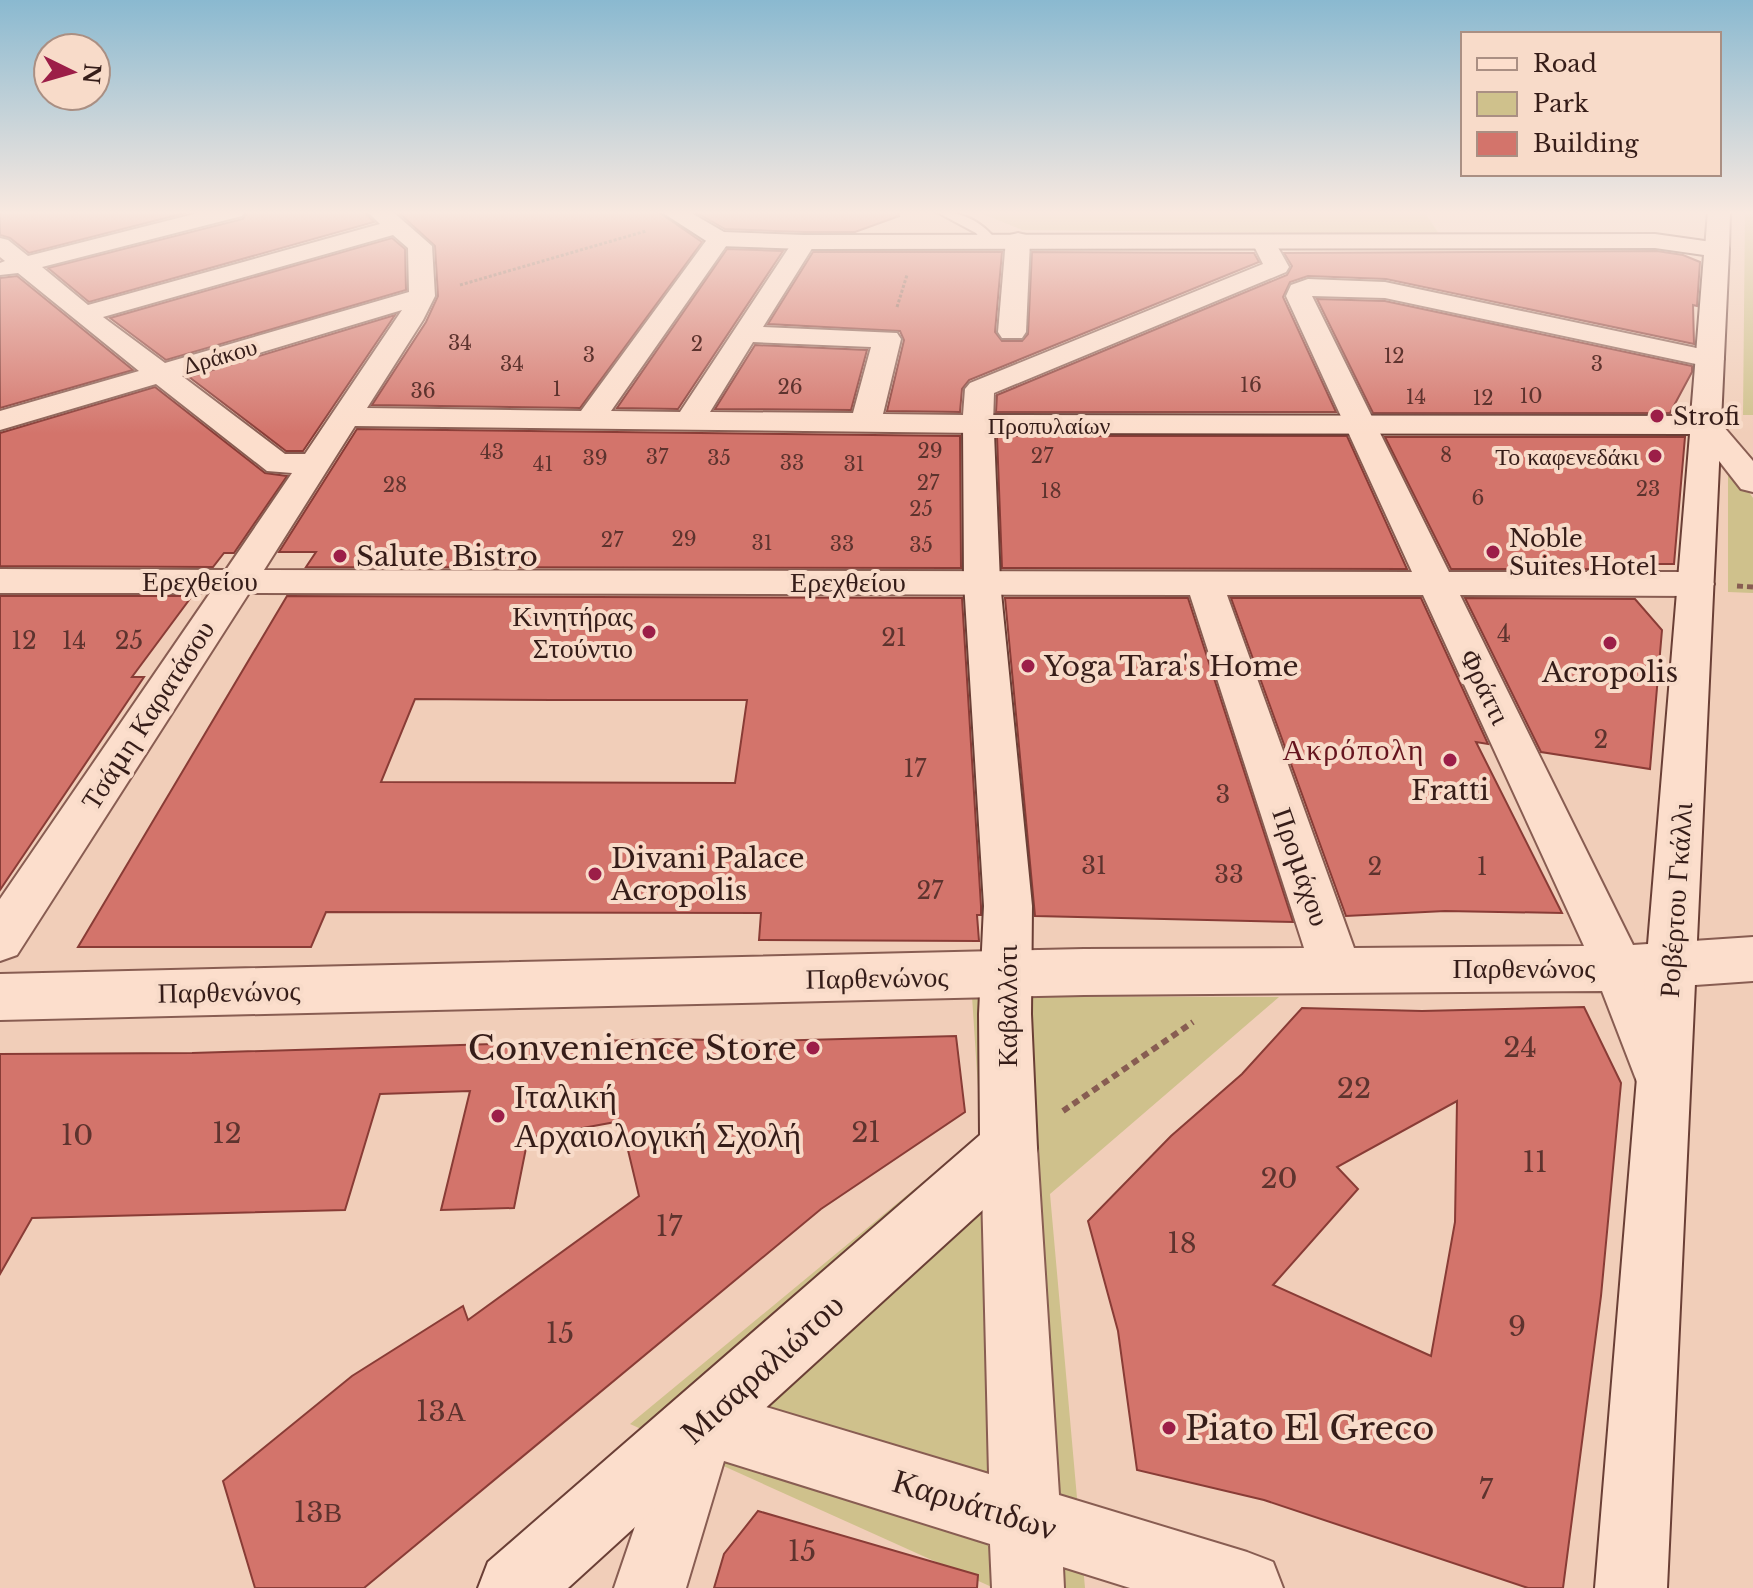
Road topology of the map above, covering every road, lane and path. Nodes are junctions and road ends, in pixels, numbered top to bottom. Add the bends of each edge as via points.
1 (39, 285) edge
2 (175, 285) edge
3 (422, 285) edge
4 (457, 285) edge
5 (685, 285) edge
6 (775, 285) edge
7 (904, 285) edge
8 (1015, 285) edge
9 (1279, 285) edge
10 (1290, 285) edge
11 (1293, 285) edge
12 (1715, 285) edge
13 (422, 296) junction
14 (83, 314) junction
15 (1012, 332) dead end
16 (744, 334) junction
17 (887, 339) junction
18 (1710, 359) junction
19 (162, 373) junction
20 (345, 417) junction
21 (589, 420) junction
22 (0, 421) edge
23 (689, 421) junction
24 (866, 423) junction
25 (978, 424) junction
26 (1722, 425) junction
27 (1361, 427) junction
28 (314, 463) junction
29 (1753, 482) edge
30 (0, 581) edge
31 (236, 581) junction
32 (982, 582) junction
33 (1205, 584) junction
34 (1436, 584) junction
35 (1696, 584) junction
36 (0, 940) edge
37 (1753, 959) edge
38 (1645, 965) junction
39 (1336, 968) junction
40 (1271, 969) junction
41 (1006, 975) junction
42 (0, 997) edge
43 (1009, 1148) junction
44 (703, 1421) junction
45 (1023, 1519) junction
46 (514, 1588) edge
47 (650, 1588) edge
48 (1028, 1588) edge
49 (1247, 1588) edge
50 (1631, 1588) edge

1 - 14 street
2 - 14 street
3 - 13 street
4 - 13 path
5 - 21 street
6 - 16 street
7 - 17 path
8 - 15 street
9 - 25 street, Καβαλλότι via 1009,374 980,389
10 - 27 street, Φράττι
11 - 18 street via 1300,290 1385,290
12 - 18 street, Ροβέρτου Γκάλλι
13 - 19 street, Δράκου
13 - 20 street, Τσάμη Καρατάσου
14 - 19 street
16 - 17 street
16 - 23 street
17 - 24 street
18 - 26 street, Ροβέρτου Γκάλλι
19 - 22 street, Δράκου
19 - 28 street via 278,464
20 - 21 street, Προπυλαίων
20 - 28 street, Τσάμη Καρατάσου
21 - 23 street, Προπυλαίων
23 - 24 street, Προπυλαίων
24 - 25 street, Προπυλαίων
25 - 27 street, Προπυλαίων
25 - 32 street, Καβαλλότι
26 - 27 street, Προπυλαίων
26 - 29 street
26 - 35 street, Ροβέρτου Γκάλλι
27 - 34 street, Φράττι
28 - 31 street, Τσάμη Καρατάσου
30 - 31 street, Ερεχθείου
31 - 32 street, Ερεχθείου
31 - 36 street, Τσάμη Καρατάσου
32 - 33 street, Ερεχθείου
32 - 41 street, Καβαλλότι via 1008,906
33 - 34 street, Ερεχθείου
33 - 39 street, Προμάχου
34 - 35 street, Ερεχθείου
34 - 38 street, Φράττι
35 - 38 street, Ροβέρτου Γκάλλι
37 - 38 street, Παρθενώνος
38 - 39 street, Παρθενώνος
38 - 50 street, Ροβέρτου Γκάλλι via 1663,1083
39 - 40 street, Παρθενώνος
40 - 41 street, Παρθενώνος
40 - 43 path
41 - 42 street, Παρθενώνος
41 - 43 street, Καβαλλότι
43 - 44 street, Μισαραλιώτου
43 - 45 street, Καβαλλότι
44 - 45 street, Καρυάτιδων
44 - 46 street, Μισαραλιώτου
44 - 47 street
45 - 48 street, Καβαλλότι
45 - 49 street, Καρυάτιδων

